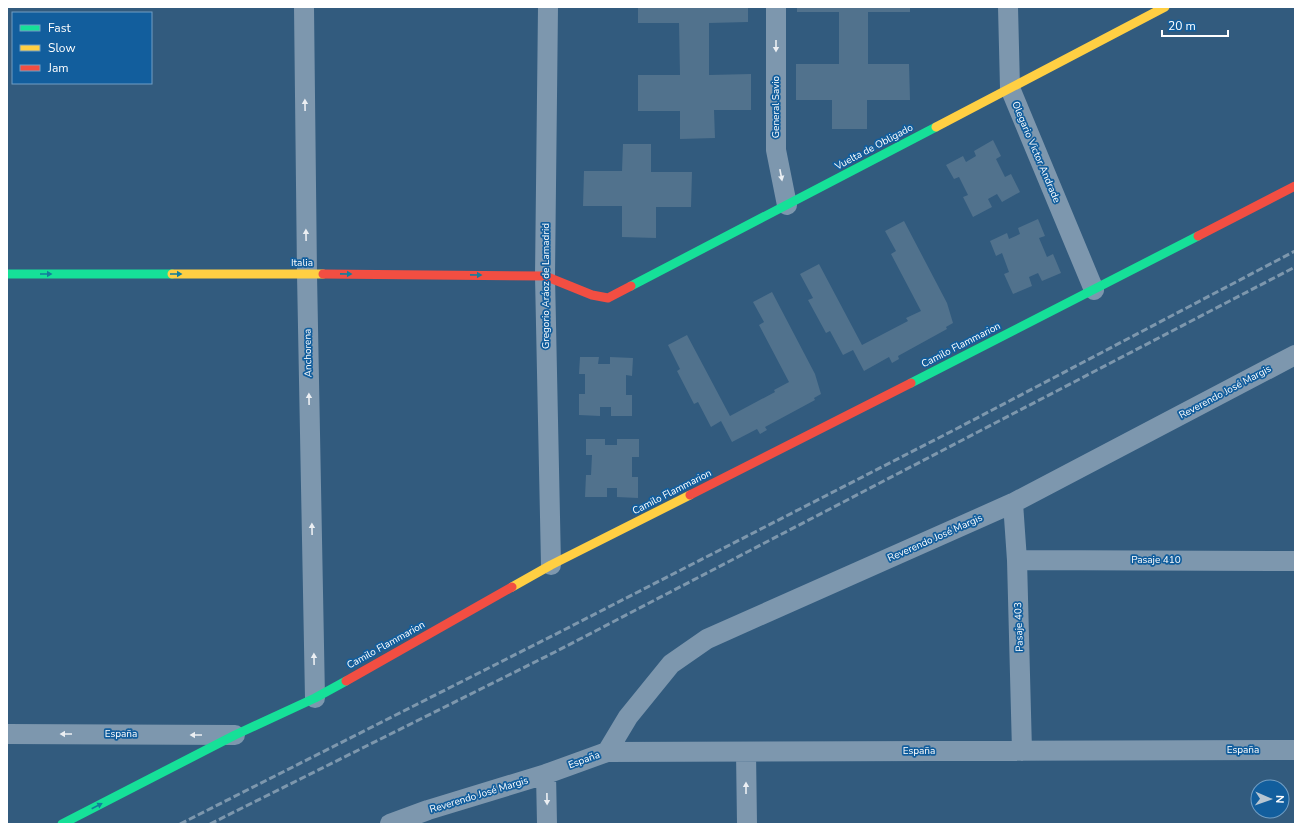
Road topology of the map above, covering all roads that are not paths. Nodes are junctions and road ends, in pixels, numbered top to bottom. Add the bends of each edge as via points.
1 (304, 7) edge
2 (548, 7) edge
3 (776, 7) edge
4 (1008, 7) edge
5 (1165, 7) edge
6 (1010, 88) junction
7 (1295, 186) edge
8 (787, 205) junction
9 (7, 274) edge
10 (307, 274) junction
11 (545, 276) junction
12 (1094, 290) junction
13 (592, 295) joint
14 (1295, 355) edge
15 (1013, 503) junction
16 (1017, 560) junction
17 (1295, 561) edge
18 (551, 565) junction
19 (315, 698) junction
20 (7, 734) edge
21 (235, 735) junction
22 (1295, 750) edge
23 (1022, 751) junction
24 (607, 752) junction
25 (746, 752) junction
26 (546, 774) junction
27 (62, 824) edge
28 (390, 824) edge
29 (547, 824) edge
30 (746, 824) edge

10 -> 1 street, Anchorena
2 - 11 street, Gregorio Aráoz de Lamadrid
3 -> 8 street, General Savio via 776,150
4 - 6 street, Olegario Victor Andrade
5 - 6 street, Vuelta de Obligado
6 - 8 street, Vuelta de Obligado
6 - 12 street, Olegario Victor Andrade
7 - 12 street, Camilo Flammarion
8 - 13 street, Vuelta de Obligado via 608,298
9 -> 10 street, Italia
10 -> 11 street, Italia
19 -> 10 street, Anchorena
11 - 13 street, Italia
11 - 18 street, Gregorio Aráoz de Lamadrid
12 - 18 street, Camilo Flammarion
14 - 15 street, Reverendo José Margis
15 - 16 street, Pasaje 403
15 - 24 street, Reverendo José Margis via 707,639 671,664 628,716
16 - 17 street, Pasaje 410
16 - 23 street, Pasaje 403
18 - 19 street, Camilo Flammarion
19 - 21 street, Camilo Flammarion
21 -> 20 street, España
27 -> 21 street, Camilo Flammarion
22 - 23 street, España
23 - 25 street, España
24 - 25 street, España
24 - 26 street, España
30 -> 25 street
26 - 28 street, Reverendo José Margis
26 -> 29 street

